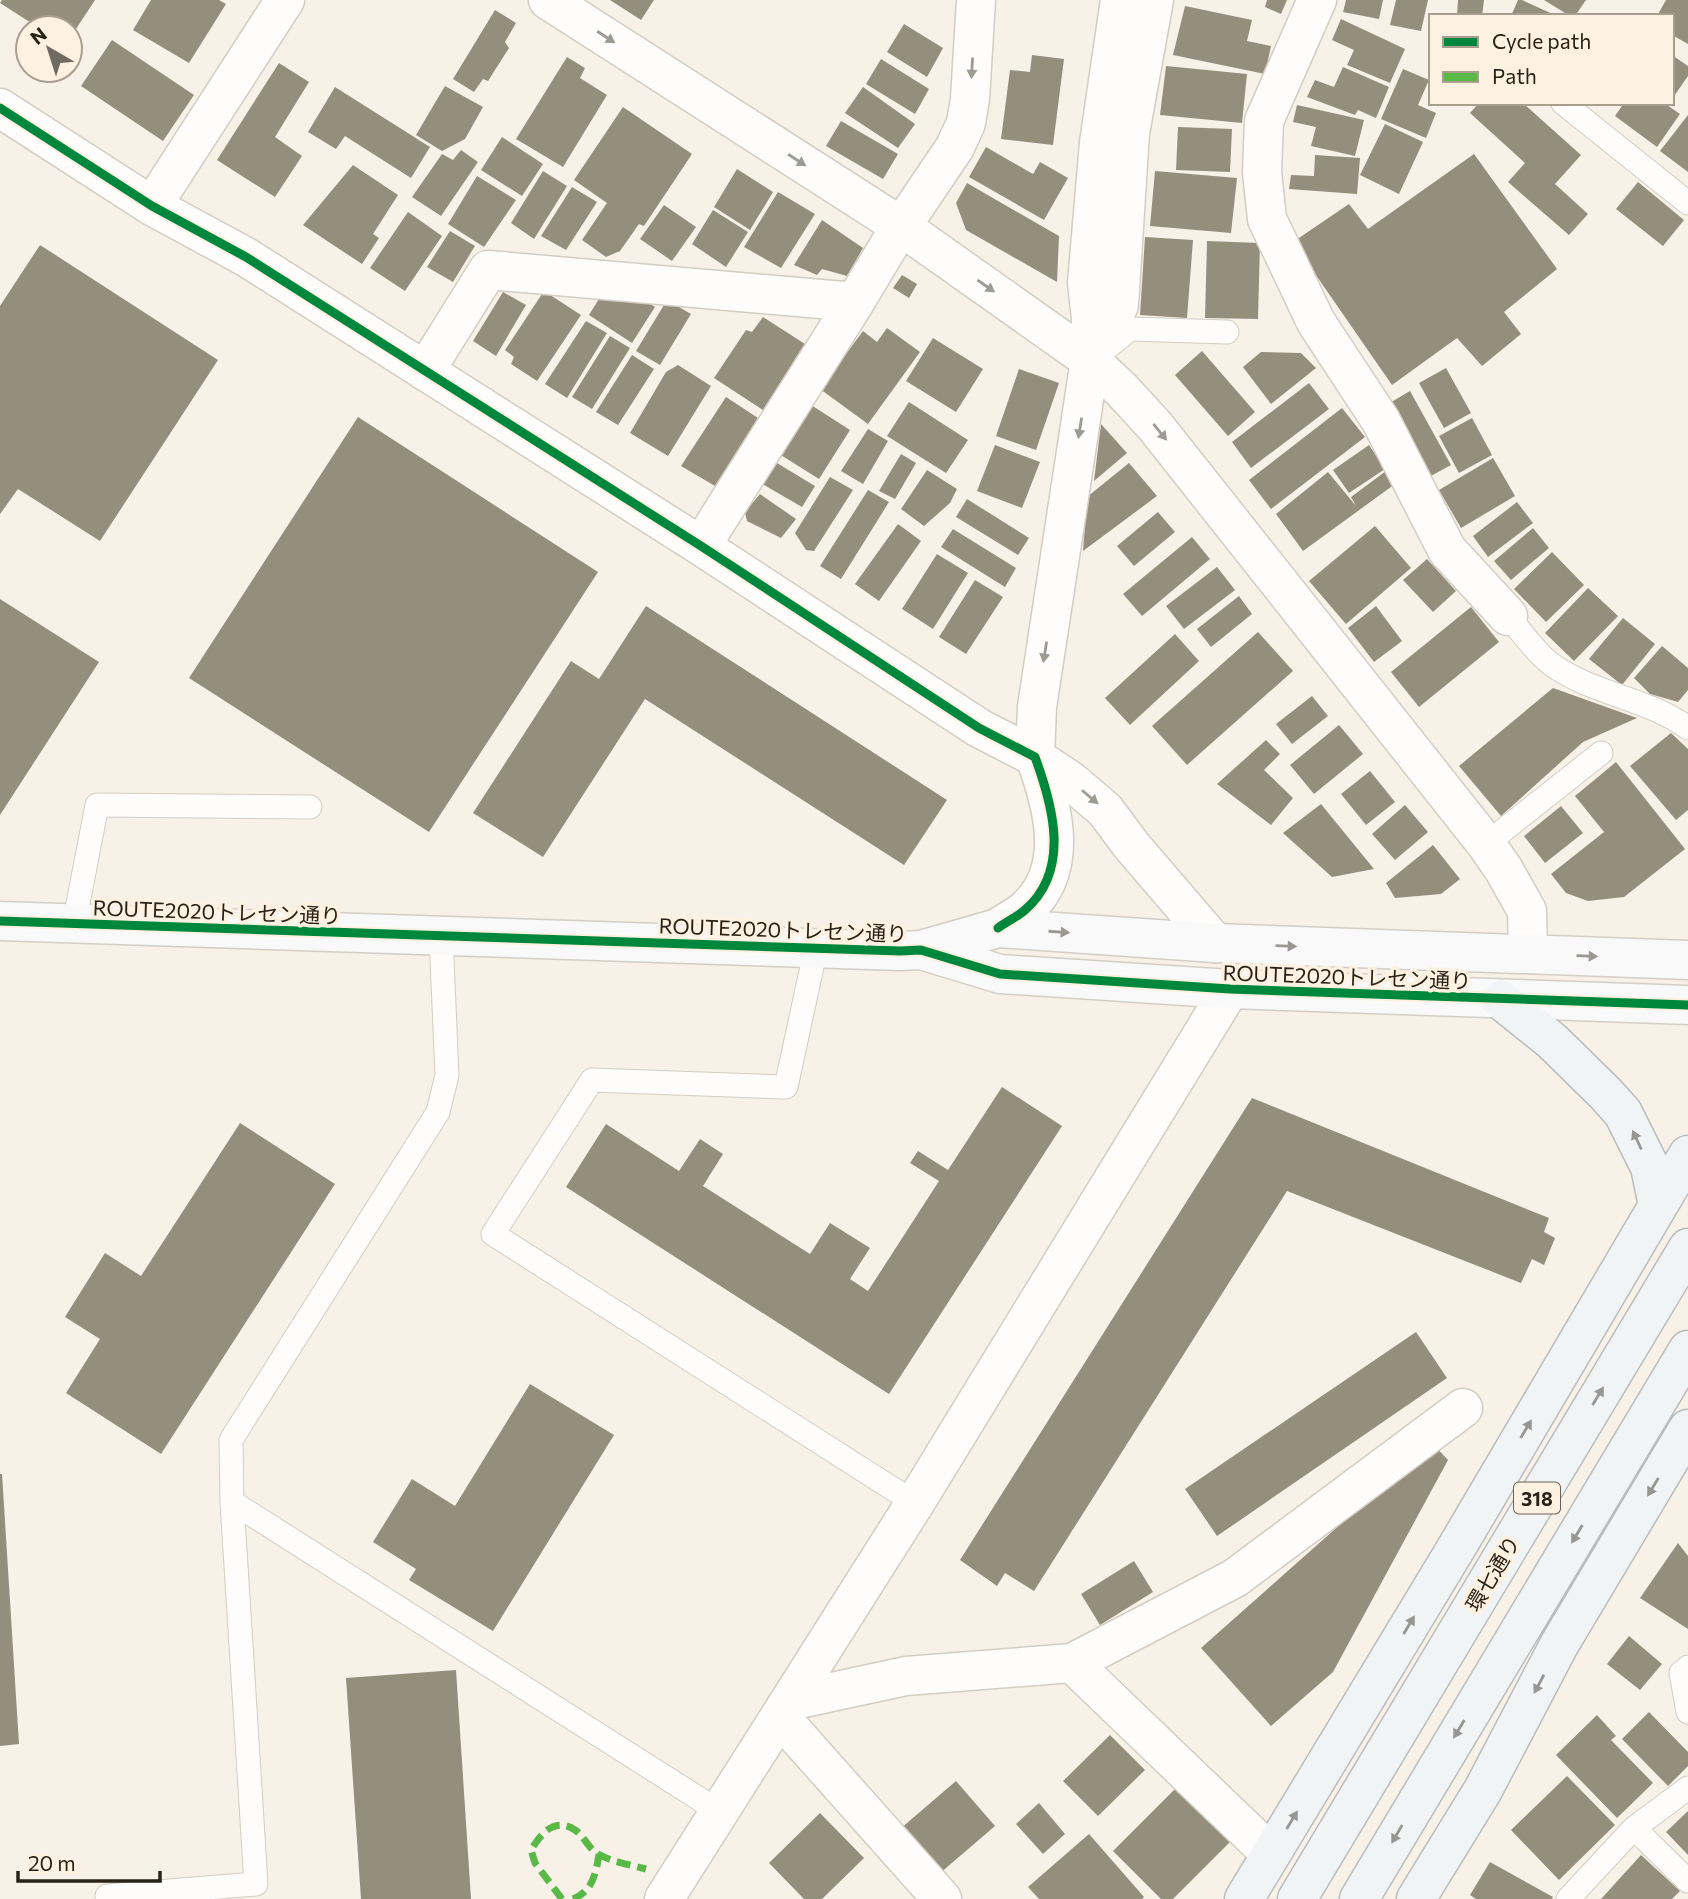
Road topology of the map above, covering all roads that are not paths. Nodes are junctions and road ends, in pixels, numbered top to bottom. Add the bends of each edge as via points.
1 (285, 0) edge
2 (548, 0) edge
3 (976, 0) edge
4 (1120, 0) edge
5 (1154, 0) edge
6 (1317, 0) edge
7 (1566, 105) edge
8 (0, 108) edge
9 (1688, 203) edge
10 (152, 206) junction
11 (902, 227) junction
12 (855, 302) junction
13 (1227, 332) dead end
14 (1090, 360) junction
15 (425, 371) junction
16 (701, 546) junction
17 (1508, 616) joint
18 (1688, 728) edge
19 (1601, 753) dead end
20 (1035, 757) junction
21 (310, 807) dead end
22 (1486, 844) junction
23 (0, 921) edge
24 (74, 925) junction
25 (998, 928) junction
26 (441, 936) junction
27 (1215, 943) junction
28 (816, 948) junction
29 (921, 950) junction
30 (1528, 954) junction
31 (1688, 960) edge
32 (1230, 989) junction
33 (1501, 1000) junction
34 (1688, 1005) edge
35 (1688, 1155) edge
36 (1658, 1205) junction
37 (1688, 1248) edge
38 (1688, 1350) edge
39 (1463, 1408) dead end
40 (1688, 1429) edge
41 (232, 1502) junction
42 (915, 1503) junction
43 (1072, 1663) junction
44 (1688, 1667) edge
45 (785, 1709) junction
46 (1688, 1712) edge
47 (1688, 1788) edge
48 (720, 1812) junction
49 (1634, 1828) junction
50 (1271, 1854) junction
51 (1688, 1881) edge
52 (107, 1896) dead end
53 (664, 1899) edge
54 (942, 1899) edge
55 (1244, 1899) edge
56 (1297, 1899) edge
57 (1359, 1899) edge
58 (1416, 1899) edge
59 (1568, 1899) edge

1 - 10 street
2 -> 11 street
3 -> 11 street via 965,123 955,147
4 - 14 street via 1098,143 1087,284
5 - 14 street via 1130,133 1119,305
6 - 17 street via 1264,121 1262,172 1267,219 1316,322 1381,421 1447,551
7 - 9 lane
8 - 10 street
10 - 15 street via 246,257
11 - 12 street
11 -> 14 street
12 - 15 street via 488,270
12 - 16 street
13 - 14 lane via 1130,329
14 -> 20 street via 1037,707
14 -> 22 street via 1155,426
15 - 16 street
16 - 20 street via 979,728
17 - 18 lane via 1549,663
19 - 22 lane
20 - 25 street via 1054,827 1053,863 1026,909
20 -> 27 street via 1105,810
21 - 24 lane via 97,805
22 - 30 street via 1527,911
23 - 24 main road, ROUTE2020トレセン通り
24 - 26 main road, ROUTE2020トレセン通り
25 -> 27 main road, ROUTE2020トレセン通り
25 - 29 main road, ROUTE2020トレセン通り
26 - 28 main road, ROUTE2020トレセン通り
26 - 41 lane via 447,1075 438,1112 231,1440
27 -> 30 main road, ROUTE2020トレセン通り
28 - 29 main road, ROUTE2020トレセン通り
28 - 42 lane via 786,1087 592,1080 493,1234
29 - 32 main road, ROUTE2020トレセン通り via 1000,974
30 -> 31 main road, ROUTE2020トレセン通り
32 - 33 main road, ROUTE2020トレセン通り
32 - 42 street
33 - 34 main road, ROUTE2020トレセン通り
36 -> 33 main road via 1650,1167 1623,1113 1552,1041
35 - 36 main road
50 -> 36 main road
56 -> 37 main road, 環七通り / 318
38 -> 57 main road, 318
39 - 43 street via 1235,1578
40 -> 58 main road
41 - 48 lane
41 - 52 lane via 256,1884
42 - 45 street
43 - 45 street via 906,1676
43 - 50 street
44 - 46 lane via 1681,1673
45 - 48 street
45 - 54 street
47 - 49 lane
48 - 53 street
49 - 51 lane
49 - 59 lane
50 - 55 main road

